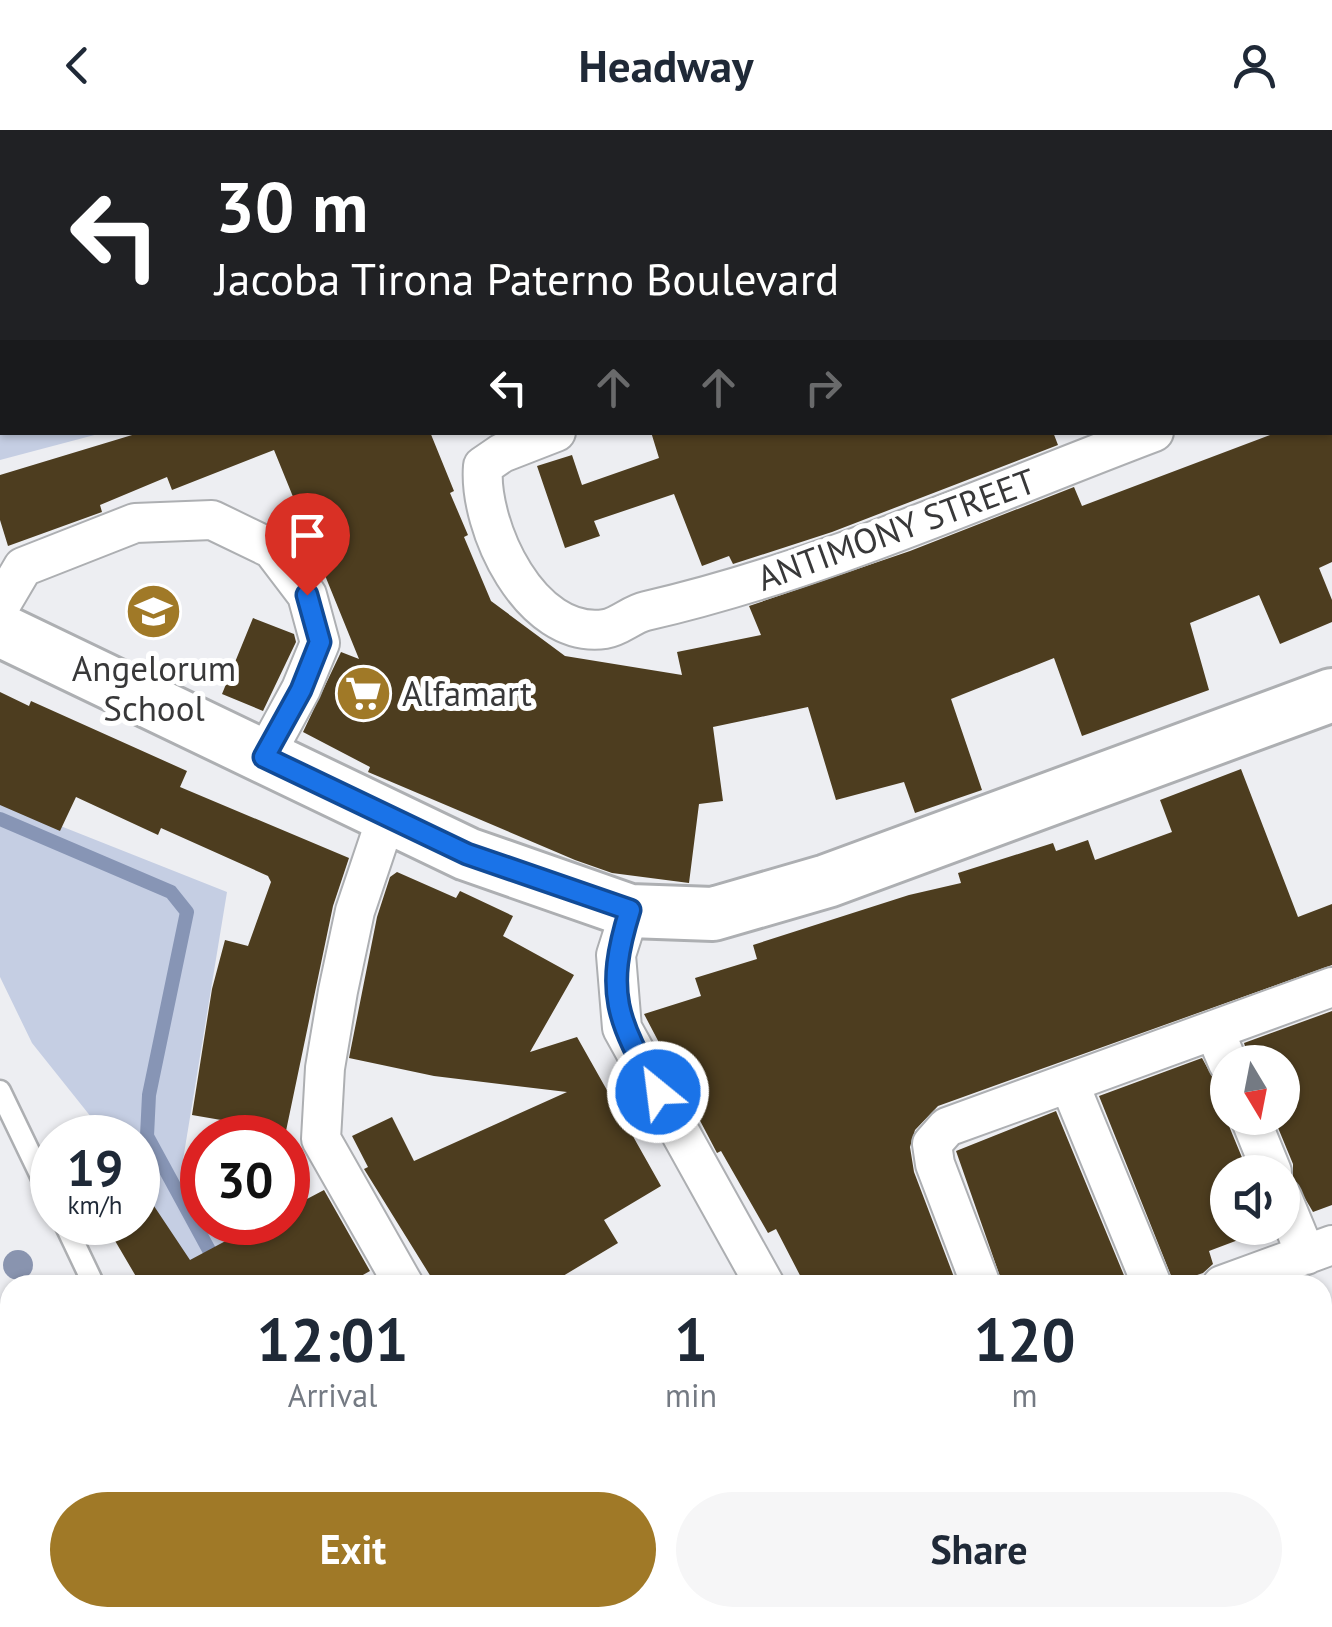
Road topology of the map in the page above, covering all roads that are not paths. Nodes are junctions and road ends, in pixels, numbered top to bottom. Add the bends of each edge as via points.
1 (549, 435) edge
2 (1146, 435) edge
3 (0, 606) edge
4 (0, 630) edge
5 (1332, 695) edge
6 (264, 757) junction
7 (387, 816) junction
8 (630, 910) junction
9 (1332, 988) edge
10 (1225, 1045) edge
11 (1210, 1050) edge
12 (1069, 1083) junction
13 (0, 1090) edge
14 (30, 1153) edge
15 (1300, 1223) edge
16 (75, 1245) edge
17 (1319, 1250) edge
18 (89, 1275) edge
19 (398, 1275) edge
20 (759, 1275) edge
21 (977, 1275) edge
22 (1148, 1275) edge
23 (1250, 1275) edge

1 - 2 street, ANTIMONY STREET via 483,466 481,493 517,586 569,623 606,629 635,613 726,592
3 - 6 street via 23,567 135,523 212,520 272,549 307,595 320,642
4 - 6 street
5 - 8 street via 827,882 713,914
6 - 7 street
7 - 8 street via 467,854
7 - 19 street via 355,911 325,1068 321,1139
8 - 20 street via 616,955 622,1028
9 - 10 street
11 - 12 street
12 - 21 street via 948,1128 932,1144
12 - 22 street
13 - 14 lane
15 - 17 street
16 - 18 lane
17 - 23 street

